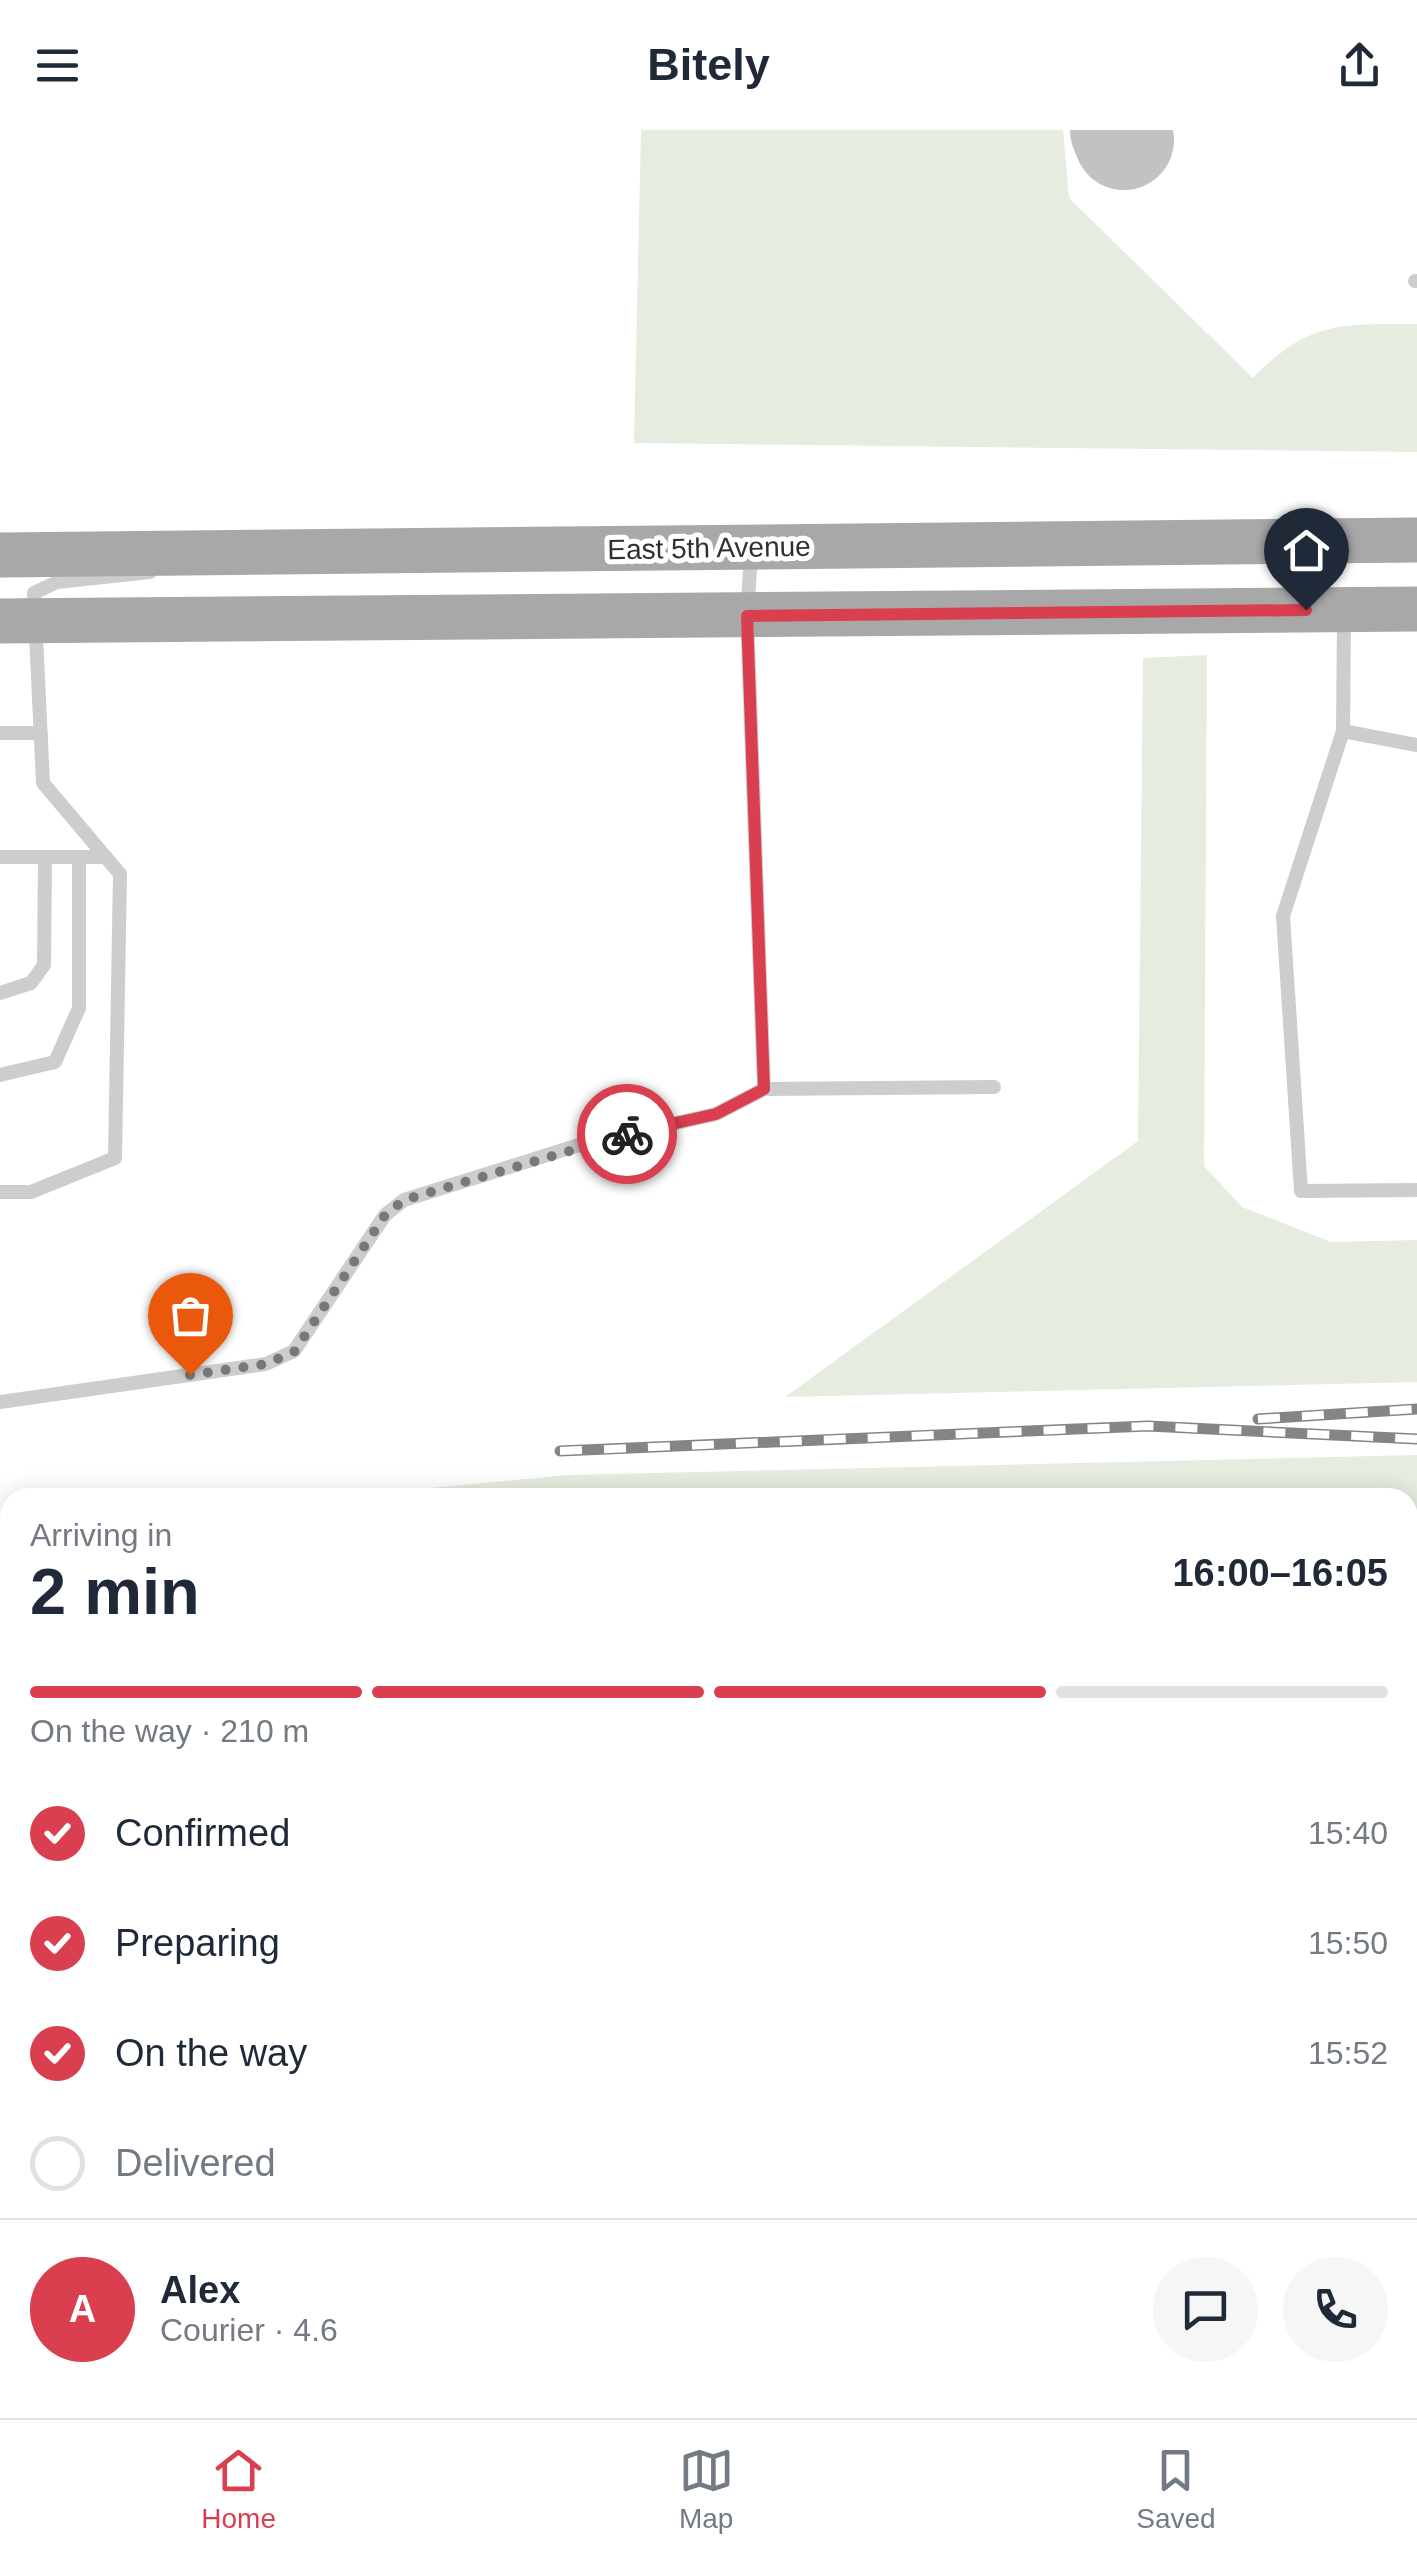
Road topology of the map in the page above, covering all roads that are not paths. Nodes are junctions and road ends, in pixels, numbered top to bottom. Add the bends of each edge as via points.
1 (1417, 540) edge
2 (752, 548) junction
3 (239, 552) junction
4 (0, 554) edge
5 (1417, 609) edge
6 (1344, 610) junction
7 (747, 616) junction
8 (17, 621) edge
9 (1343, 731) junction
10 (0, 733) edge
11 (41, 733) junction
12 (1417, 745) edge
13 (45, 857) junction
14 (79, 857) junction
15 (106, 857) junction
16 (0, 858) edge
17 (0, 993) edge
18 (0, 1075) edge
19 (994, 1087) dead end
20 (764, 1089) junction
21 (1417, 1190) edge
22 (0, 1192) edge
23 (0, 1402) edge

1 - 2 main road, East 5th Avenue
2 - 3 main road, East 5th Avenue
2 - 7 lane
3 - 4 main road, East 5th Avenue
3 - 8 lane via 124,578 58,582 34,592
5 - 6 main road
6 - 7 main road
6 - 9 lane
7 - 8 main road
7 - 20 lane
8 - 11 lane
9 - 12 lane
9 - 21 lane via 1283,916 1301,1191
10 - 11 lane
11 - 15 lane via 43,783
13 - 14 lane
13 - 16 lane
13 - 17 lane via 44,965 32,983
14 - 15 lane
14 - 18 lane via 79,1008 55,1062
15 - 22 lane via 120,874 115,1158 32,1192
19 - 20 lane
20 - 23 lane via 716,1114 579,1145 404,1200 385,1215 294,1352 266,1364

